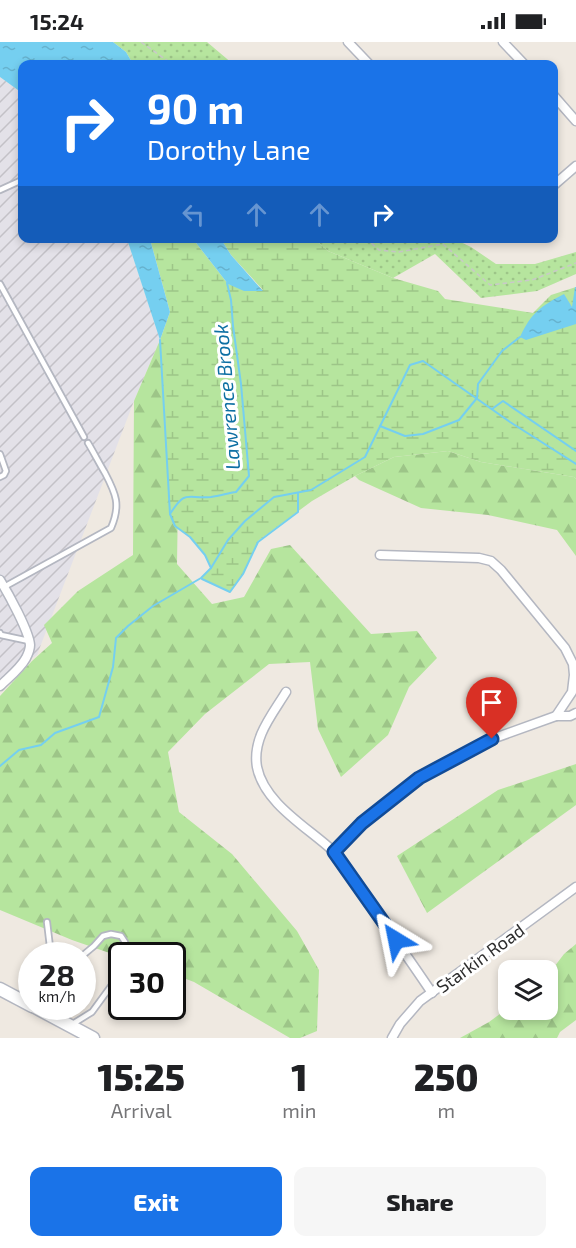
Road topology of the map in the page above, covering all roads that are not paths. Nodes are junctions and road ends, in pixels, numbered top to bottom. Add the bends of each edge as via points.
1 (348, 42) edge
2 (503, 42) edge
3 (365, 60) edge
4 (520, 60) edge
5 (558, 100) edge
6 (576, 120) edge
7 (576, 166) edge
8 (18, 182) edge
9 (558, 182) edge
10 (0, 190) edge
11 (0, 284) edge
12 (84, 437) dead end
13 (88, 443) dead end
14 (0, 454) edge
15 (0, 477) edge
16 (380, 555) dead end
17 (2, 583) edge
18 (0, 633) edge
19 (29, 641) junction
20 (575, 664) edge
21 (0, 686) edge
22 (286, 692) dead end
23 (576, 713) edge
24 (555, 716) junction
25 (334, 852) junction
26 (576, 887) edge
27 (47, 922) dead end
28 (49, 942) edge
29 (125, 942) edge
30 (96, 944) edge
31 (0, 989) edge
32 (108, 990) edge
33 (432, 993) junction
34 (18, 998) edge
35 (61, 1020) edge
36 (70, 1026) junction
37 (93, 1038) edge
38 (392, 1038) edge

1 - 3 street
2 - 4 street
5 - 6 street
7 - 9 street
8 - 10 lane
11 - 12 lane
13 - 17 lane via 115,492 117,503 111,528
14 - 15 lane via 6,471
16 - 20 street via 491,561
17 - 19 street
18 - 19 lane
19 - 21 street via 26,658
20 - 24 street via 572,692
22 - 25 street via 263,728 256,747 257,766 274,798
23 - 24 street
24 - 25 street via 492,739 419,778 362,823
25 - 33 street
26 - 33 street, Starkin Road
27 - 28 lane
29 - 30 lane via 121,936 111,934
31 - 34 street
32 - 36 lane via 92,1012
33 - 38 street, Starkin Road via 420,1001
35 - 36 street
36 - 37 street

